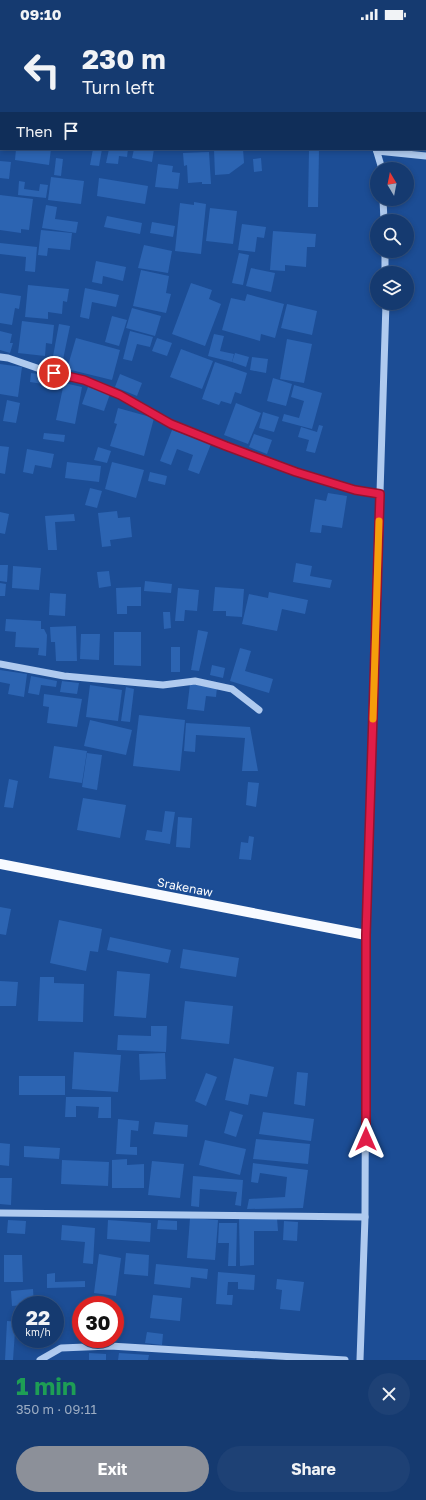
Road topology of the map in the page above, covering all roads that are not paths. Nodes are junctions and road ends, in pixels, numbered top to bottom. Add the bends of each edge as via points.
1 (377, 150) edge
2 (426, 156) edge
3 (380, 162) edge
4 (386, 310) edge
5 (0, 357) edge
6 (380, 494) junction
7 (0, 664) edge
8 (259, 710) dead end
9 (0, 864) edge
10 (366, 935) junction
11 (0, 1213) edge
12 (365, 1217) junction
13 (40, 1360) edge
14 (345, 1360) edge
15 (360, 1360) edge

1 - 2 street
1 - 3 street
4 - 6 street
5 - 6 street via 84,380 120,395 171,424 296,472 355,490
6 - 10 street
7 - 8 street via 64,676 163,685 195,681 232,688
9 - 10 main road, Srakenaw
10 - 12 street
11 - 12 street
12 - 15 street
13 - 14 street via 61,1348 110,1346

